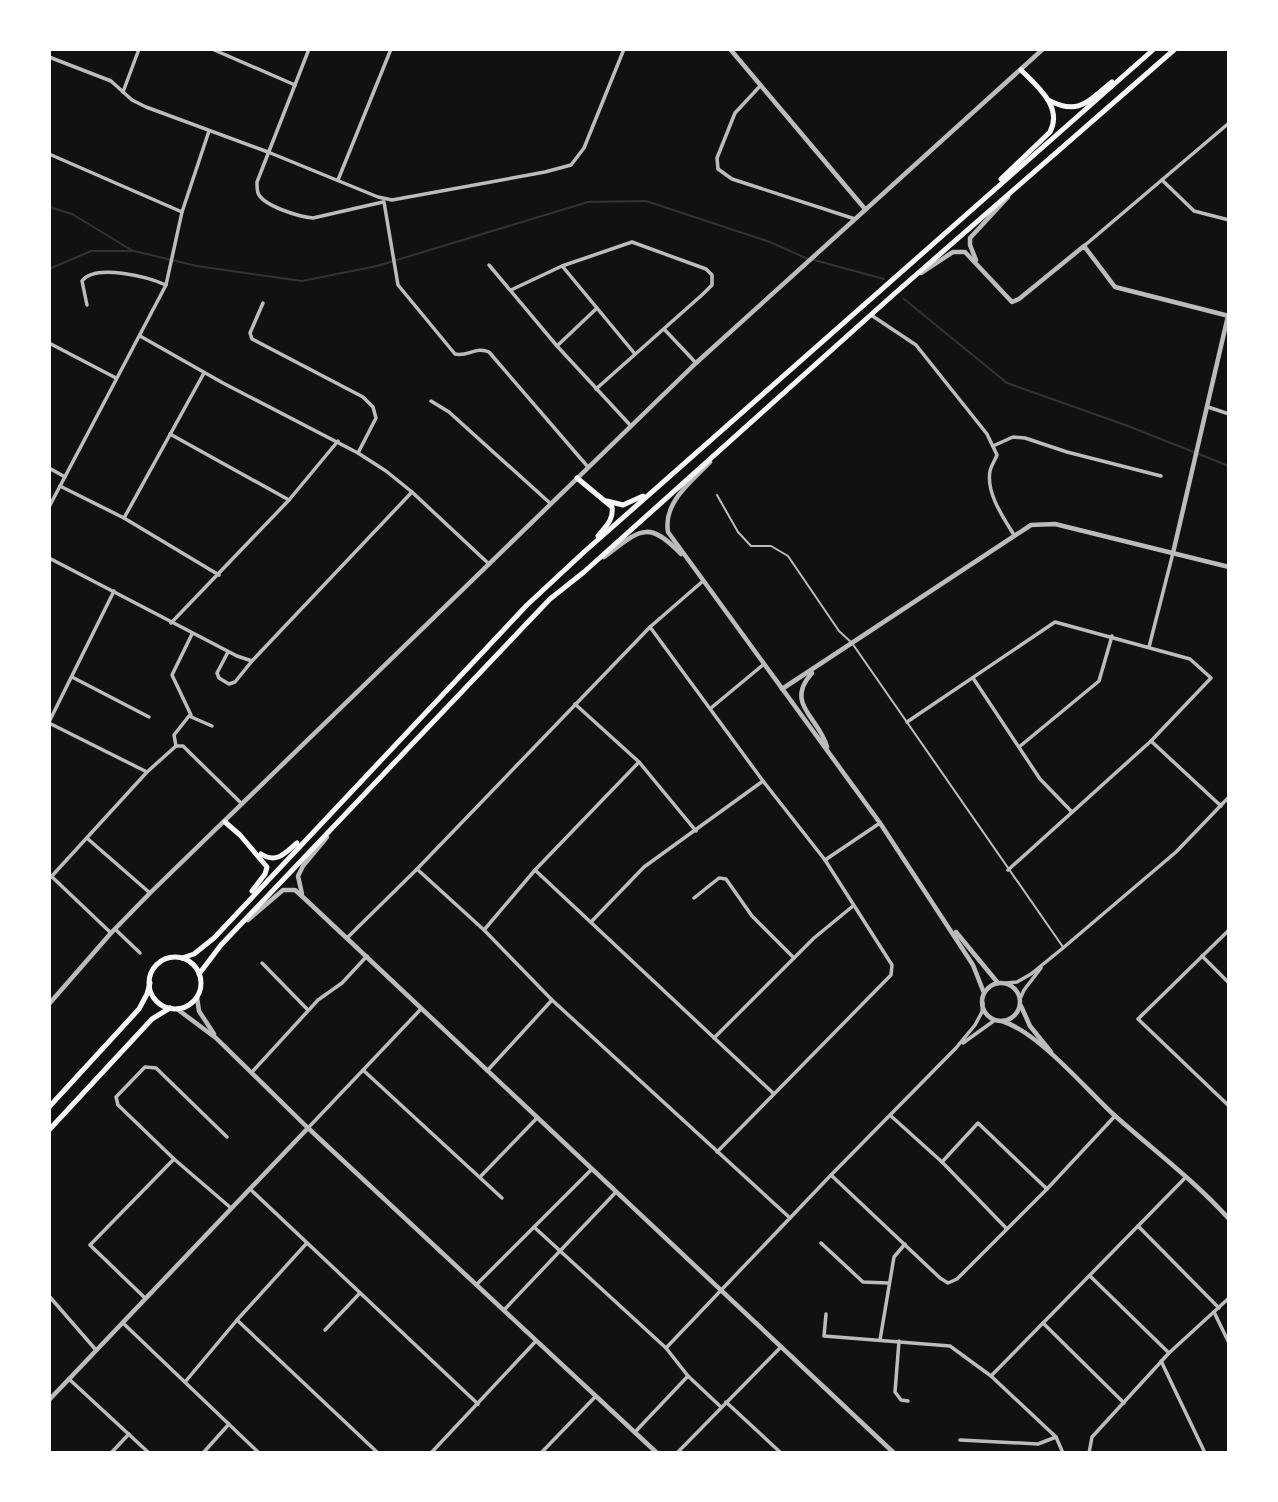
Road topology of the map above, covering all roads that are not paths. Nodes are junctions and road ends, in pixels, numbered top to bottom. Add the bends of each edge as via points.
1 (139, 49) edge
2 (212, 49) edge
3 (309, 49) edge
4 (391, 49) edge
5 (624, 49) edge
6 (730, 49) edge
7 (1043, 49) edge
8 (1153, 49) edge
9 (1175, 49) edge
10 (221, 51) edge
11 (49, 58) edge
12 (1021, 70) junction
13 (295, 85) junction
14 (761, 85) junction
15 (123, 92) junction
16 (1048, 100) junction
17 (1229, 123) edge
18 (209, 131) junction
19 (268, 152) junction
20 (49, 154) edge
21 (338, 180) junction
22 (1162, 180) junction
23 (1022, 183) junction
24 (392, 200) junction
25 (384, 202) junction
26 (865, 209) junction
27 (182, 212) junction
28 (855, 219) junction
29 (1229, 219) edge
30 (936, 241) junction
31 (1084, 246) junction
32 (489, 265) dead end
33 (562, 266) junction
34 (980, 267) junction
35 (166, 285) junction
36 (511, 290) junction
37 (893, 295) junction
38 (263, 303) dead end
39 (87, 305) dead end
40 (597, 308) junction
41 (871, 315) junction
42 (1228, 316) edge
43 (664, 328) junction
44 (140, 336) junction
45 (49, 343) edge
46 (557, 346) junction
47 (635, 354) junction
48 (696, 363) junction
49 (204, 372) junction
50 (116, 378) junction
51 (596, 388) junction
52 (431, 401) dead end
53 (1208, 407) junction
54 (1229, 414) edge
55 (631, 426) junction
56 (170, 434) junction
57 (338, 441) junction
58 (993, 446) junction
59 (725, 447) junction
60 (358, 453) junction
61 (588, 467) junction
62 (49, 468) edge
63 (1161, 476) dead end
64 (65, 477) junction
65 (577, 478) junction
66 (661, 484) junction
67 (60, 486) junction
68 (412, 492) junction
69 (716, 495) dead end
70 (600, 497) junction
71 (289, 500) junction
72 (551, 504) junction
73 (49, 507) edge
74 (124, 518) junction
75 (1014, 535) junction
76 (584, 552) junction
77 (1173, 553) junction
78 (49, 558) edge
79 (489, 564) junction
80 (691, 565) junction
81 (1229, 567) edge
82 (584, 572) junction
83 (219, 575) junction
84 (703, 582) junction
85 (114, 591) junction
86 (171, 623) junction
87 (650, 627) junction
88 (192, 634) junction
89 (1112, 636) junction
90 (852, 643) junction
91 (1149, 647) junction
92 (228, 652) junction
93 (251, 661) junction
94 (764, 664) junction
95 (815, 669) junction
96 (72, 677) junction
97 (973, 678) junction
98 (782, 689) junction
99 (575, 704) junction
100 (710, 708) junction
101 (191, 715) junction
102 (149, 718) dead end
103 (49, 722) edge
104 (907, 722) junction
105 (212, 726) dead end
106 (1151, 741) junction
107 (176, 746) junction
108 (1019, 747) junction
109 (829, 751) junction
110 (639, 762) junction
111 (147, 772) junction
112 (763, 781) junction
113 (1229, 797) edge
114 (242, 804) junction
115 (1221, 806) junction
116 (1072, 812) junction
117 (343, 818) junction
118 (323, 820) junction
119 (225, 822) junction
120 (880, 823) junction
121 (696, 831) junction
122 (87, 839) junction
123 (253, 849) junction
124 (825, 860) junction
125 (417, 869) junction
126 (535, 870) junction
127 (1008, 870) junction
128 (50, 875) edge
129 (149, 893) junction
130 (304, 898) junction
131 (694, 898) dead end
132 (853, 906) junction
133 (942, 915) junction
134 (231, 918) junction
135 (591, 922) junction
136 (484, 930) junction
137 (1229, 930) edge
138 (113, 931) junction
139 (234, 932) junction
140 (348, 937) junction
141 (1063, 948) junction
142 (139, 953) dead end
143 (1202, 956) junction
144 (367, 957) junction
145 (182, 958) junction
146 (794, 958) junction
147 (1047, 961) junction
148 (262, 963) dead end
149 (199, 974) junction
150 (150, 983) junction
151 (998, 983) junction
152 (1229, 983) edge
153 (1006, 984) junction
154 (984, 993) junction
155 (197, 997) junction
156 (51, 1000) edge
157 (552, 1000) junction
158 (1020, 1002) junction
159 (982, 1003) junction
160 (170, 1008) junction
161 (177, 1009) junction
162 (421, 1009) junction
163 (308, 1010) junction
164 (995, 1020) junction
165 (1002, 1021) junction
166 (216, 1038) junction
167 (714, 1038) junction
168 (957, 1048) junction
169 (1055, 1058) junction
170 (363, 1070) junction
171 (487, 1071) junction
172 (253, 1072) junction
173 (773, 1093) junction
174 (1229, 1106) edge
175 (49, 1107) edge
176 (891, 1116) junction
177 (1115, 1116) junction
178 (537, 1118) junction
179 (308, 1128) junction
180 (49, 1130) edge
181 (227, 1137) dead end
182 (718, 1152) junction
183 (174, 1159) junction
184 (942, 1162) junction
185 (592, 1169) junction
186 (831, 1175) junction
187 (480, 1177) junction
188 (1187, 1177) junction
189 (250, 1189) junction
190 (1047, 1189) junction
191 (616, 1192) junction
192 (502, 1198) dead end
193 (231, 1208) junction
194 (790, 1218) junction
195 (1229, 1219) edge
196 (1138, 1226) junction
197 (534, 1227) junction
198 (1007, 1229) junction
199 (821, 1243) dead end
200 (306, 1244) junction
201 (905, 1244) junction
202 (560, 1251) junction
203 (1090, 1275) junction
204 (888, 1283) junction
205 (476, 1285) junction
206 (721, 1290) junction
207 (359, 1293) junction
208 (49, 1296) edge
209 (145, 1298) junction
210 (1229, 1298) edge
211 (1219, 1308) junction
212 (503, 1311) junction
213 (1214, 1312) junction
214 (826, 1314) dead end
215 (237, 1320) junction
216 (123, 1322) junction
217 (1043, 1323) junction
218 (326, 1330) dead end
219 (880, 1340) junction
220 (899, 1341) junction
221 (536, 1342) junction
222 (1229, 1343) edge
223 (781, 1347) junction
224 (666, 1348) junction
225 (96, 1350) junction
226 (1169, 1353) junction
227 (1161, 1361) junction
228 (688, 1376) junction
229 (991, 1376) junction
230 (69, 1379) junction
231 (185, 1382) junction
232 (596, 1396) junction
233 (49, 1400) edge
234 (908, 1401) dead end
235 (726, 1402) junction
236 (1124, 1403) junction
237 (478, 1404) junction
238 (721, 1407) junction
239 (229, 1424) junction
240 (635, 1432) junction
241 (129, 1434) junction
242 (1056, 1437) junction
243 (960, 1440) dead end
244 (111, 1453) edge
245 (149, 1453) edge
246 (203, 1453) edge
247 (259, 1453) edge
248 (378, 1453) edge
249 (431, 1453) edge
250 (541, 1453) edge
251 (657, 1453) edge
252 (677, 1453) edge
253 (781, 1453) edge
254 (894, 1453) edge
255 (1063, 1453) edge
256 (1088, 1453) edge
257 (1205, 1453) edge

1 - 15 street
2 - 10 street
3 - 13 street
4 - 21 street
5 - 24 street via 584,149 571,165
6 - 14 street
7 - 12 street
8 - 16 main road via 1084,104 1063,108
8 - 30 main road
9 - 23 main road
10 - 13 street
11 - 15 street via 111,81
12 - 16 main road
12 - 26 street
13 - 19 street
14 - 26 street
14 - 28 street via 735,113 717,158 718,169 733,179
15 - 18 street via 132,100
16 - 30 main road via 1055,115 1050,132
17 - 22 street
18 - 19 street
18 - 27 street
19 - 21 street
19 - 25 street via 257,182 264,201 313,219
20 - 27 street
21 - 24 street
22 - 29 street via 1194,211
22 - 31 street
23 - 34 street via 970,238
23 - 37 main road
24 - 25 street
25 - 61 street via 402,293 455,354 477,349 489,352
26 - 28 street
27 - 35 street
28 - 48 street
30 - 66 main road
31 - 34 street via 1012,302
31 - 42 street via 1115,287
32 - 36 street
33 - 36 street
33 - 40 street
33 - 43 street via 632,242 706,269 712,275 712,285
34 - 37 street via 965,252 953,253
35 - 39 street via 121,273 86,276 82,281
35 - 44 street
36 - 46 street
37 - 41 main road
38 - 60 street via 250,333 252,339 363,397 373,407 376,418
40 - 46 street
40 - 47 street
41 - 58 street via 916,345
41 - 59 main road
42 - 53 street
43 - 47 street
43 - 48 street
44 - 49 street
44 - 50 street
45 - 50 street
46 - 51 street
47 - 51 street
48 - 55 street
49 - 56 street
49 - 57 street
50 - 64 street
51 - 55 street
52 - 72 street
53 - 54 street
53 - 77 street
55 - 61 street
56 - 71 street
56 - 74 street
57 - 60 street
57 - 71 street
58 - 63 street via 1013,437 1025,438
58 - 75 street via 997,455 990,469 990,486
59 - 80 street via 682,490 666,518 668,532
59 - 82 main road
60 - 68 street
61 - 65 street
62 - 64 street
64 - 67 street
65 - 70 main road
65 - 72 street
66 - 70 main road via 624,505
66 - 76 main road
67 - 73 street
67 - 74 street
68 - 79 street
68 - 93 street
69 - 90 lane via 751,546 771,546 788,556
70 - 76 main road via 613,514
71 - 83 street
72 - 79 street
74 - 83 street
75 - 77 street via 1031,525 1055,524
75 - 90 street
76 - 118 main road via 527,605
77 - 81 street
77 - 91 street
78 - 85 street
79 - 114 street
80 - 82 street via 658,533 647,531 639,532
80 - 84 street
82 - 117 main road via 550,599
83 - 86 street
84 - 87 street
84 - 94 street
85 - 86 street
85 - 96 street
86 - 88 street
87 - 99 street
87 - 100 street
88 - 92 street
88 - 101 street via 172,675
89 - 91 street
89 - 97 street via 1055,622
89 - 108 street via 1099,681
90 - 95 street
90 - 104 lane
91 - 106 street via 1190,659 1211,678
92 - 93 street
92 - 93 street via 217,673 229,684
94 - 98 street
94 - 100 street
95 - 98 street
95 - 109 street via 800,696
96 - 102 street
96 - 103 street
97 - 104 street
97 - 108 street
98 - 109 street
99 - 110 street
99 - 125 street
100 - 112 street
101 - 105 street
101 - 107 street via 175,732
103 - 111 street
104 - 127 lane
106 - 115 street
106 - 116 street
107 - 111 street
107 - 114 street via 183,746
108 - 116 street via 1040,779
109 - 120 street
110 - 121 street
110 - 126 street
111 - 122 street
112 - 121 street
112 - 124 street
113 - 115 street
114 - 119 street
115 - 141 street via 1176,852
116 - 127 street
117 - 130 street via 298,876
117 - 139 main road
118 - 123 main road via 278,858 267,858
118 - 134 main road
119 - 123 main road
119 - 129 street
120 - 124 street
120 - 133 street
121 - 135 street via 644,867
122 - 128 street
122 - 129 street
123 - 134 main road via 268,867
124 - 132 street
125 - 136 street
125 - 140 street
126 - 135 street
126 - 136 street
127 - 141 lane
128 - 138 street
129 - 138 street
130 - 139 street via 295,890 283,890
130 - 140 street
131 - 146 street via 719,878 726,879 758,924
132 - 146 street
132 - 173 street via 891,960 891,975
133 - 151 street
133 - 154 street via 973,965
134 - 145 main road via 207,944
135 - 167 street
136 - 157 street
137 - 143 street
138 - 142 street
138 - 156 street
139 - 149 main road
140 - 144 street
141 - 147 street
143 - 152 street
143 - 174 street via 1138,1019
144 - 162 street
144 - 163 street
145 - 149 main road
145 - 150 main road via 161,962 151,973
146 - 167 street
147 - 153 street via 1017,982
147 - 158 street
148 - 163 street
149 - 155 main road
150 - 160 main road via 153,996
150 - 175 main road via 139,1009
151 - 153 street
151 - 154 street
153 - 158 street via 1016,989
154 - 159 street
155 - 161 main road
155 - 166 street via 202,1018
157 - 171 street
157 - 182 street
158 - 165 street via 1016,1015
158 - 169 street via 1030,1026
159 - 164 street
159 - 168 street via 975,1025
160 - 161 main road
160 - 180 main road via 152,1019 110,1061
161 - 166 street
162 - 170 street
162 - 171 street
163 - 172 street
164 - 165 street
164 - 168 street
165 - 169 street via 1024,1032
166 - 172 street
167 - 173 street
168 - 176 street
169 - 177 street
170 - 179 street
170 - 187 street
171 - 178 street
172 - 179 street
173 - 182 street
176 - 184 street
176 - 186 street
177 - 188 street
177 - 190 street
178 - 185 street
178 - 187 street
179 - 189 street
179 - 205 street
181 - 183 street via 156,1068 145,1067 116,1097 118,1105
182 - 194 street
183 - 193 street
183 - 209 street via 90,1245
184 - 190 street via 978,1123
184 - 198 street
185 - 191 street
185 - 197 street
186 - 194 street
186 - 201 street
187 - 192 street
188 - 195 street
188 - 196 street
189 - 193 street
189 - 200 street
190 - 198 street
191 - 202 street
191 - 206 street
193 - 209 street
194 - 206 street
196 - 203 street
196 - 211 street
197 - 202 street
197 - 205 street
198 - 201 street via 948,1283
199 - 204 street via 863,1282
200 - 207 street
200 - 215 street
201 - 204 street via 894,1257
202 - 212 street
202 - 224 street
203 - 217 street
203 - 226 street
204 - 219 street
205 - 212 street
206 - 223 street
206 - 224 street
207 - 218 street
207 - 237 street
208 - 225 street
209 - 216 street
210 - 211 street
211 - 213 street
212 - 221 street
213 - 222 street
213 - 226 street
214 - 219 street via 824,1336
215 - 231 street
215 - 248 street
216 - 225 street
216 - 231 street
217 - 229 street
217 - 236 street
219 - 220 street
220 - 229 street via 950,1346
220 - 234 street via 895,1392
221 - 232 street
221 - 237 street
223 - 235 street
223 - 254 street
224 - 228 street
225 - 230 street
226 - 227 street
227 - 236 street
227 - 257 street
228 - 238 street
228 - 240 street
229 - 242 street
230 - 233 street
230 - 241 street
231 - 239 street
232 - 240 street
232 - 250 street
235 - 238 street
235 - 253 street
236 - 256 street via 1092,1437
237 - 249 street
238 - 252 street
239 - 246 street
239 - 247 street
240 - 251 street
241 - 244 street
241 - 245 street
242 - 243 street via 1038,1444
242 - 255 street

